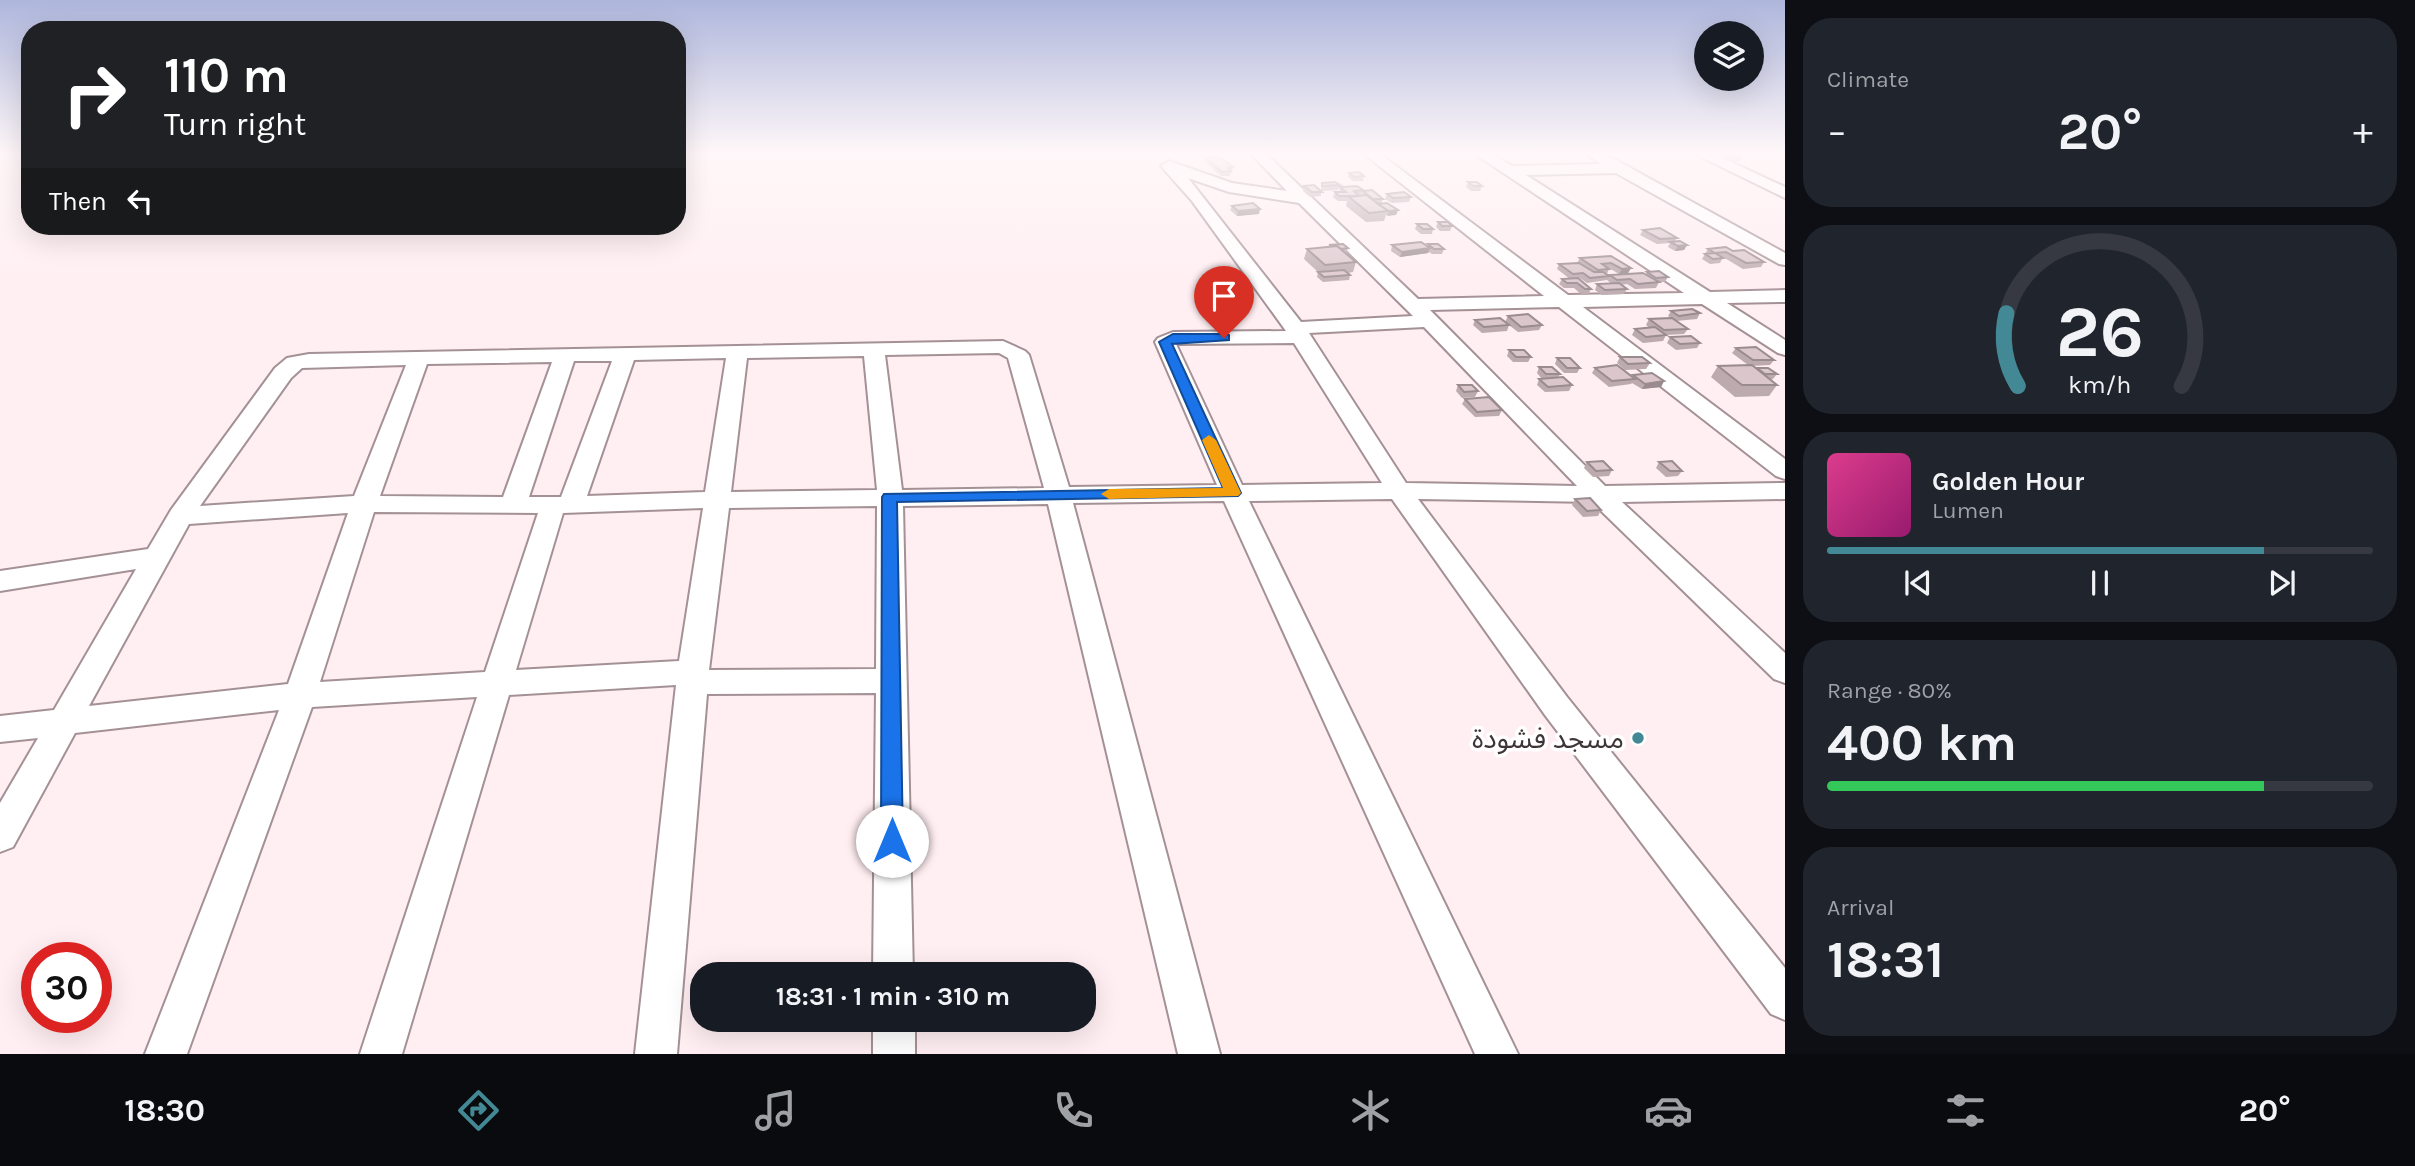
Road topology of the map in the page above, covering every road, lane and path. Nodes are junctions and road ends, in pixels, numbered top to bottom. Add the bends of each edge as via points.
1 (1202, 203) edge
2 (1308, 203) edge
3 (1436, 203) edge
4 (1558, 203) edge
5 (1683, 203) edge
6 (1785, 260) edge
7 (1785, 296) edge
8 (1703, 298) junction
9 (1563, 299) junction
10 (1421, 313) junction
11 (1299, 333) junction
12 (874, 349) junction
13 (1785, 349) edge
14 (737, 354) junction
15 (625, 355) junction
16 (565, 356) junction
17 (419, 357) junction
18 (1785, 471) edge
19 (1399, 491) junction
20 (1785, 491) edge
21 (1233, 493) junction
22 (1599, 494) junction
23 (1058, 495) junction
24 (890, 497) junction
25 (715, 500) junction
26 (364, 504) junction
27 (513, 505) junction
28 (562, 505) junction
29 (180, 516) junction
30 (156, 557) junction
31 (0, 581) edge
32 (1785, 671) edge
33 (693, 677) junction
34 (891, 681) junction
35 (498, 684) junction
36 (300, 695) junction
37 (66, 719) junction
38 (0, 729) edge
39 (0, 836) edge
40 (894, 962) edge
41 (1785, 1000) edge
42 (894, 1032) edge
43 (166, 1054) edge
44 (381, 1054) edge
45 (656, 1054) edge
46 (894, 1054) edge
47 (1199, 1054) edge
48 (1497, 1054) edge

1 - 11 street
2 - 10 street
3 - 9 street
4 - 8 street
5 - 6 street
7 - 8 street
8 - 9 street
8 - 13 street
9 - 10 street
9 - 18 street
10 - 11 street
10 - 22 street
11 - 19 street
11 - 21 street via 1165,342
12 - 14 street
12 - 23 street via 1003,347 1013,351 1018,355
12 - 24 street
14 - 15 street
14 - 25 street
15 - 16 street
15 - 28 street
16 - 17 street
16 - 27 street
17 - 26 street
17 - 29 street via 295,363 283,373
19 - 21 street
19 - 22 street
19 - 41 street via 1556,706
20 - 22 street
21 - 23 street
21 - 48 street
22 - 32 street
23 - 24 street
23 - 47 street
24 - 25 street
24 - 34 street
25 - 28 street
25 - 33 street
26 - 27 street
26 - 29 street
26 - 36 street
27 - 28 street
28 - 35 street
29 - 30 street
30 - 31 street
30 - 37 street
33 - 34 street
33 - 35 street
33 - 45 street
34 - 40 street
35 - 36 street
35 - 44 street
36 - 37 street
36 - 43 street
37 - 38 street
37 - 39 street
42 - 46 street

